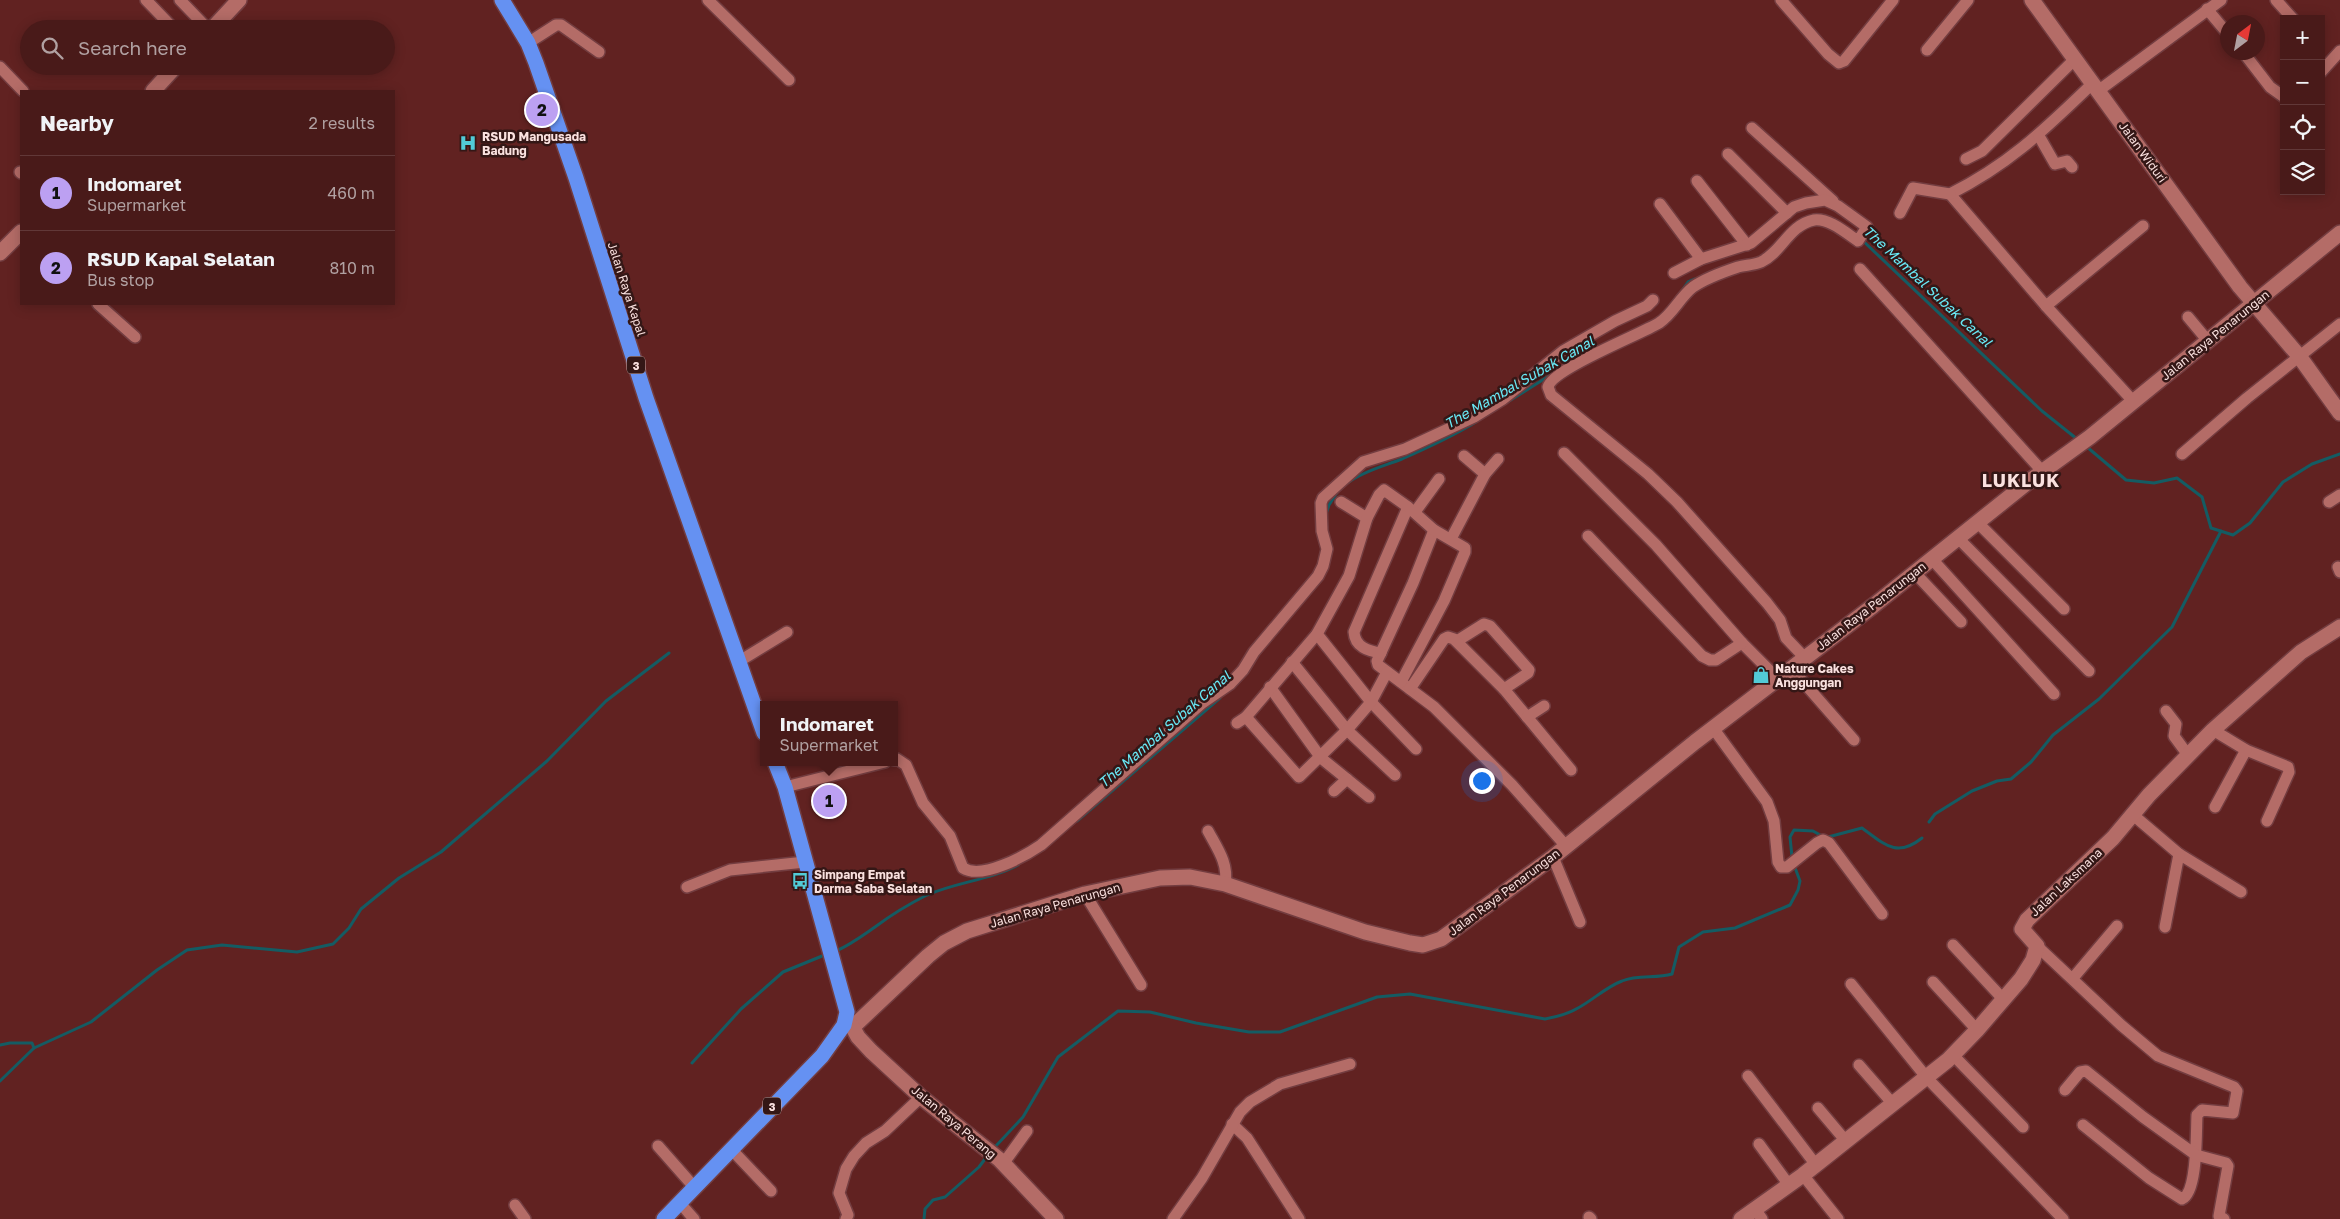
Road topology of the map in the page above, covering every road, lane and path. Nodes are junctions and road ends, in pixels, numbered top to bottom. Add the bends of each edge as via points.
1 (146, 0) edge
2 (180, 0) edge
3 (239, 0) edge
4 (502, 0) edge
5 (708, 0) edge
6 (1781, 0) edge
7 (1893, 0) edge
8 (1968, 0) edge
9 (2032, 0) edge
10 (2220, 0) edge
11 (2276, 0) edge
12 (2207, 9) junction
13 (2289, 15) edge
14 (165, 20) edge
15 (201, 20) edge
16 (219, 20) edge
17 (2220, 24) edge
18 (528, 43) junction
19 (1927, 50) dead end
20 (2340, 51) edge
21 (599, 52) dead end
22 (2074, 60) junction
23 (2249, 60) edge
24 (0, 67) edge
25 (2325, 68) edge
26 (167, 75) edge
27 (789, 80) dead end
28 (2095, 87) junction
29 (22, 90) edge
30 (153, 90) edge
31 (2280, 94) edge
32 (1752, 128) dead end
33 (2039, 136) junction
34 (1728, 154) dead end
35 (1966, 159) dead end
36 (2072, 167) dead end
37 (1697, 181) dead end
38 (1950, 194) junction
39 (1660, 204) dead end
40 (1838, 206) junction
41 (1787, 213) junction
42 (1900, 213) dead end
43 (2143, 226) dead end
44 (2340, 233) edge
45 (20, 234) edge
46 (1748, 245) junction
47 (0, 253) edge
48 (1701, 259) junction
49 (1860, 269) dead end
50 (1674, 273) dead end
51 (1653, 300) dead end
52 (2253, 304) junction
53 (99, 305) edge
54 (2046, 306) junction
55 (2188, 317) dead end
56 (2340, 324) edge
57 (135, 337) dead end
58 (1590, 337) junction
59 (2208, 341) junction
60 (1599, 353) junction
61 (2299, 356) junction
62 (2133, 401) junction
63 (2340, 413) edge
64 (1564, 453) dead end
65 (2182, 454) dead end
66 (1464, 456) dead end
67 (1498, 460) dead end
68 (2042, 471) junction
69 (1485, 474) junction
70 (1439, 479) dead end
71 (2340, 495) edge
72 (1341, 502) dead end
73 (2329, 502) dead end
74 (1411, 510) junction
75 (1367, 518) junction
76 (1977, 522) junction
77 (1434, 530) junction
78 (1588, 536) dead end
79 (1451, 538) junction
80 (1958, 538) junction
81 (1931, 558) junction
82 (1914, 572) junction
83 (2064, 609) dead end
84 (1961, 622) dead end
85 (2340, 627) edge
86 (787, 632) dead end
87 (1317, 634) junction
88 (1457, 641) junction
89 (1742, 643) junction
90 (1381, 653) junction
91 (1805, 658) junction
92 (738, 662) junction
93 (1292, 662) junction
94 (1791, 668) junction
95 (2089, 671) dead end
96 (1387, 672) junction
97 (1778, 678) junction
98 (1406, 686) junction
99 (1270, 687) junction
100 (1504, 690) junction
101 (2054, 694) dead end
102 (1371, 702) junction
103 (1544, 706) dead end
104 (2166, 711) dead end
105 (1527, 717) junction
106 (760, 723) edge
107 (1714, 728) junction
108 (1347, 730) junction
109 (2213, 730) junction
110 (1854, 740) dead end
111 (1416, 749) dead end
112 (2246, 750) junction
113 (2188, 755) junction
114 (1321, 758) junction
115 (898, 760) edge
116 (777, 766) edge
117 (870, 766) edge
118 (1571, 770) dead end
119 (1395, 775) dead end
120 (1347, 779) junction
121 (785, 788) junction
122 (1334, 791) dead end
123 (1368, 797) dead end
124 (2215, 807) dead end
125 (2132, 814) junction
126 (2267, 821) dead end
127 (1208, 831) dead end
128 (1558, 852) junction
129 (2180, 854) junction
130 (805, 862) junction
131 (1225, 884) junction
132 (687, 887) dead end
133 (2241, 892) dead end
134 (1085, 894) junction
135 (1882, 914) dead end
136 (1580, 922) dead end
137 (2117, 926) dead end
138 (2166, 927) dead end
139 (1953, 945) dead end
140 (2037, 946) junction
141 (2072, 978) junction
142 (1933, 982) dead end
143 (1852, 984) dead end
144 (1141, 985) dead end
145 (2002, 999) junction
146 (848, 1026) junction
147 (1977, 1030) junction
148 (1953, 1055) junction
149 (1350, 1064) dead end
150 (1859, 1065) dead end
151 (1748, 1076) dead end
152 (1927, 1078) junction
153 (2065, 1090) dead end
154 (921, 1097) junction
155 (1893, 1104) junction
156 (1818, 1108) dead end
157 (1232, 1124) junction
158 (2083, 1125) dead end
159 (2023, 1127) dead end
160 (1028, 1131) dead end
161 (1846, 1140) junction
162 (1759, 1144) dead end
163 (658, 1146) dead end
164 (730, 1149) junction
165 (2196, 1155) junction
166 (1002, 1162) junction
167 (1816, 1165) junction
168 (1803, 1175) junction
169 (1788, 1185) junction
170 (695, 1188) junction
171 (771, 1191) dead end
172 (680, 1203) junction
173 (515, 1205) dead end
174 (1758, 1214) edge
175 (526, 1219) edge
176 (664, 1219) edge
177 (694, 1219) edge
178 (846, 1219) edge
179 (1056, 1219) edge
180 (1172, 1219) edge
181 (1299, 1219) edge
182 (1741, 1219) edge
183 (1838, 1219) edge
184 (2063, 1219) edge
185 (2224, 1219) edge

1 - 14 street
2 - 15 street
3 - 16 main road
4 - 18 highway, Jalan Raya Kapal / 3
5 - 27 street
6 - 7 street via 1839,63
8 - 19 street
9 - 22 main road, Jalan Widuri
10 - 12 street
11 - 13 street
12 - 17 street
12 - 28 street
18 - 21 street via 561,25
18 - 92 highway, Jalan Raya Kapal / 3
20 - 25 street
22 - 28 main road, Jalan Widuri
22 - 35 street via 1982,151
23 - 31 street via 2270,87
24 - 29 street
26 - 30 main road
28 - 33 street
28 - 52 main road, Jalan Widuri
32 - 40 street
33 - 36 street via 2055,164 2066,161
33 - 38 street via 2003,163
34 - 41 street
37 - 46 street
38 - 42 street via 1913,188
38 - 54 street
39 - 48 street
40 - 41 street via 1816,200 1794,207
40 - 60 street via 1867,227 1858,241 1828,222 1812,221 1794,229 1761,262 1726,271 1695,286 1662,320
41 - 46 street
43 - 54 street
44 - 52 main road, Jalan Raya Penarungan
45 - 47 main road
46 - 48 street
48 - 50 street
49 - 68 street
51 - 58 street
52 - 59 main road, Jalan Raya Penarungan
52 - 61 main road, Jalan Widuri
53 - 57 street
54 - 62 street
55 - 59 street
56 - 61 street
58 - 60 street
58 - 115 street via 1564,351 1503,399 1474,417 1405,449 1363,462 1332,489 1321,503 1322,531 1327,549 1323,566 1243,670 1022,858 982,870 963,868 950,836 923,803 906,765
59 - 62 main road, Jalan Raya Penarungan
60 - 91 street via 1554,377 1548,383 1549,393 1615,445 1677,502 1767,603 1780,620 1786,638
61 - 63 main road, Jalan Widuri
61 - 65 street
62 - 68 main road, Jalan Raya Penarungan
64 - 89 street via 1656,545
66 - 69 street
67 - 69 street
68 - 76 main road, Jalan Raya Penarungan
69 - 79 street
70 - 74 street
71 - 73 street
72 - 75 street
74 - 75 street via 1384,490
74 - 77 street
74 - 90 street via 1354,632 1359,645
75 - 87 street via 1350,576
76 - 80 main road, Jalan Raya Penarungan
76 - 83 street
77 - 79 street
77 - 90 street
78 - 89 street via 1702,656 1716,660
79 - 98 street via 1462,544 1465,552
80 - 81 main road, Jalan Raya Penarungan
80 - 95 street
81 - 82 main road, Jalan Raya Penarungan
81 - 101 street
82 - 84 street
82 - 91 main road, Jalan Raya Penarungan
85 - 109 main road, Jalan Laksmana via 2301,652
86 - 92 street
87 - 93 street
87 - 102 street
88 - 98 street via 1451,637 1444,639
88 - 100 street
88 - 100 street via 1484,624 1490,626 1529,670
89 - 97 street
90 - 96 street via 1378,665
91 - 94 main road, Jalan Raya Penarungan
92 - 106 highway, Jalan Raya Kapal / 3
93 - 99 street
93 - 108 street
94 - 97 main road, Jalan Raya Penarungan
94 - 110 street
96 - 98 street
96 - 102 street
97 - 107 main road, Jalan Raya Penarungan
98 - 128 street via 1434,707 1512,786 1542,820
99 - 114 street
99 - 114 street via 1242,720 1296,776 1301,776
100 - 105 street
102 - 108 street
102 - 111 street
103 - 105 street
104 - 113 street via 2176,724 2174,736
105 - 118 street
107 - 128 main road, Jalan Raya Penarungan
107 - 135 street via 1768,802 1781,867 1787,867 1823,840
108 - 114 street
108 - 119 street
109 - 112 street
109 - 113 main road, Jalan Laksmana
112 - 124 street
112 - 126 street via 2289,768
113 - 125 main road, Jalan Laksmana
114 - 120 street
116 - 121 highway
117 - 121 street
120 - 122 street
120 - 123 street
121 - 130 highway
125 - 129 street
125 - 140 main road, Jalan Laksmana via 2112,838 2024,923 2022,929
127 - 131 street via 1223,859
128 - 131 main road, Jalan Raya Penarungan via 1462,925 1441,939 1423,945 1365,932
128 - 136 street
129 - 133 street
129 - 138 street
130 - 132 street via 730,870
130 - 146 highway via 839,979
131 - 134 main road, Jalan Raya Penarungan via 1175,877
134 - 144 street
134 - 146 main road, Jalan Raya Penarungan via 980,926 944,943
137 - 141 street
139 - 145 street
140 - 141 street
140 - 145 main road via 2031,965
141 - 165 street via 2158,1056 2236,1088 2233,1114 2202,1110 2197,1115
142 - 147 street
143 - 152 street
145 - 147 main road
146 - 154 main road, Jalan Raya Perang
146 - 164 highway, 3
147 - 148 main road
148 - 152 main road
148 - 159 street
149 - 157 street via 1280,1084 1250,1102
150 - 155 street
151 - 167 street
152 - 155 main road
152 - 184 street
153 - 165 street via 2080,1072 2089,1072 2142,1117
154 - 166 main road, Jalan Raya Perang
154 - 178 street via 885,1131 866,1143 846,1169 839,1192 848,1215
155 - 161 main road
156 - 161 street
157 - 180 street via 1202,1178
157 - 181 street via 1247,1138
158 - 165 street via 2179,1198 2186,1197 2189,1192
160 - 166 street
161 - 167 main road
162 - 169 street
163 - 170 street
164 - 170 highway, 3
164 - 171 street
165 - 185 street via 2228,1166 2219,1216
166 - 179 main road, Jalan Raya Perang
167 - 168 main road
168 - 169 main road
168 - 183 street
169 - 174 main road
170 - 172 highway, 3
172 - 176 highway, 3
172 - 177 street
173 - 175 street
174 - 182 main road

